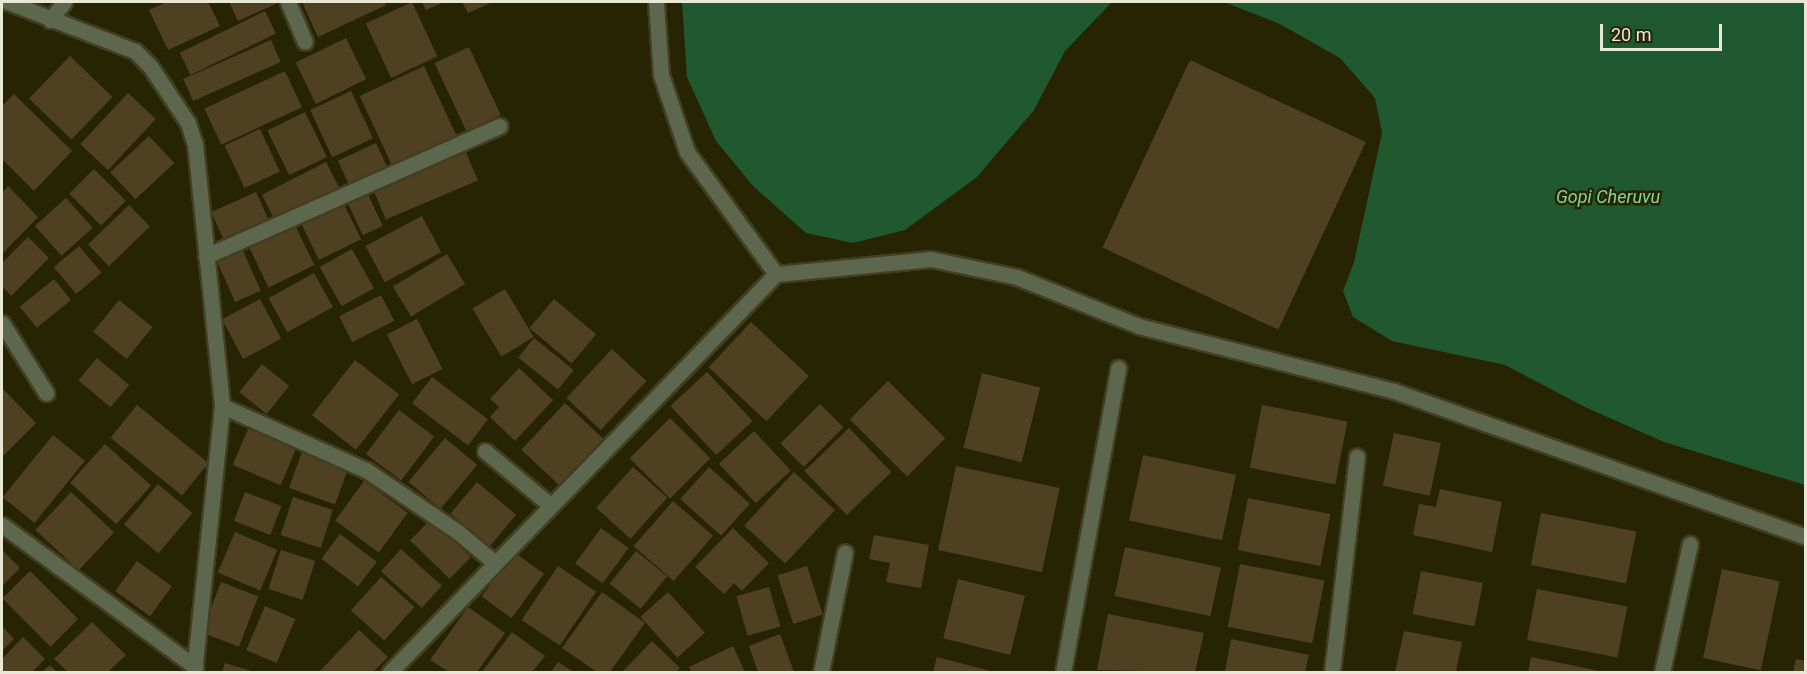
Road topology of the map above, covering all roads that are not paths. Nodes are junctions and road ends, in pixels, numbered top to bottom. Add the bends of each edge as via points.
1 (8, 2) edge
2 (64, 2) edge
3 (288, 2) edge
4 (656, 2) edge
5 (50, 20) junction
6 (305, 42) dead end
7 (500, 126) dead end
8 (206, 256) junction
9 (776, 273) junction
10 (2, 323) edge
11 (1118, 368) dead end
12 (46, 393) dead end
13 (222, 406) junction
14 (485, 451) dead end
15 (1357, 456) dead end
16 (550, 505) junction
17 (2, 525) edge
18 (1806, 537) edge
19 (1690, 544) dead end
20 (845, 552) dead end
21 (495, 562) junction
22 (195, 669) edge
23 (390, 672) edge
24 (821, 672) edge
25 (1063, 672) edge
26 (1332, 672) edge
27 (1662, 672) edge

1 - 5 street
2 - 5 street
3 - 6 street
4 - 9 street via 661,75 687,152
5 - 8 street via 135,51 150,66 188,123 195,144
7 - 8 street
8 - 13 street
9 - 16 street
9 - 18 street via 932,259 1017,277 1139,326 1394,391
10 - 12 street
11 - 25 street
13 - 21 street via 366,470
13 - 22 street
14 - 16 street
15 - 26 street
16 - 21 street
17 - 22 street
19 - 27 street
20 - 24 street
21 - 23 street

